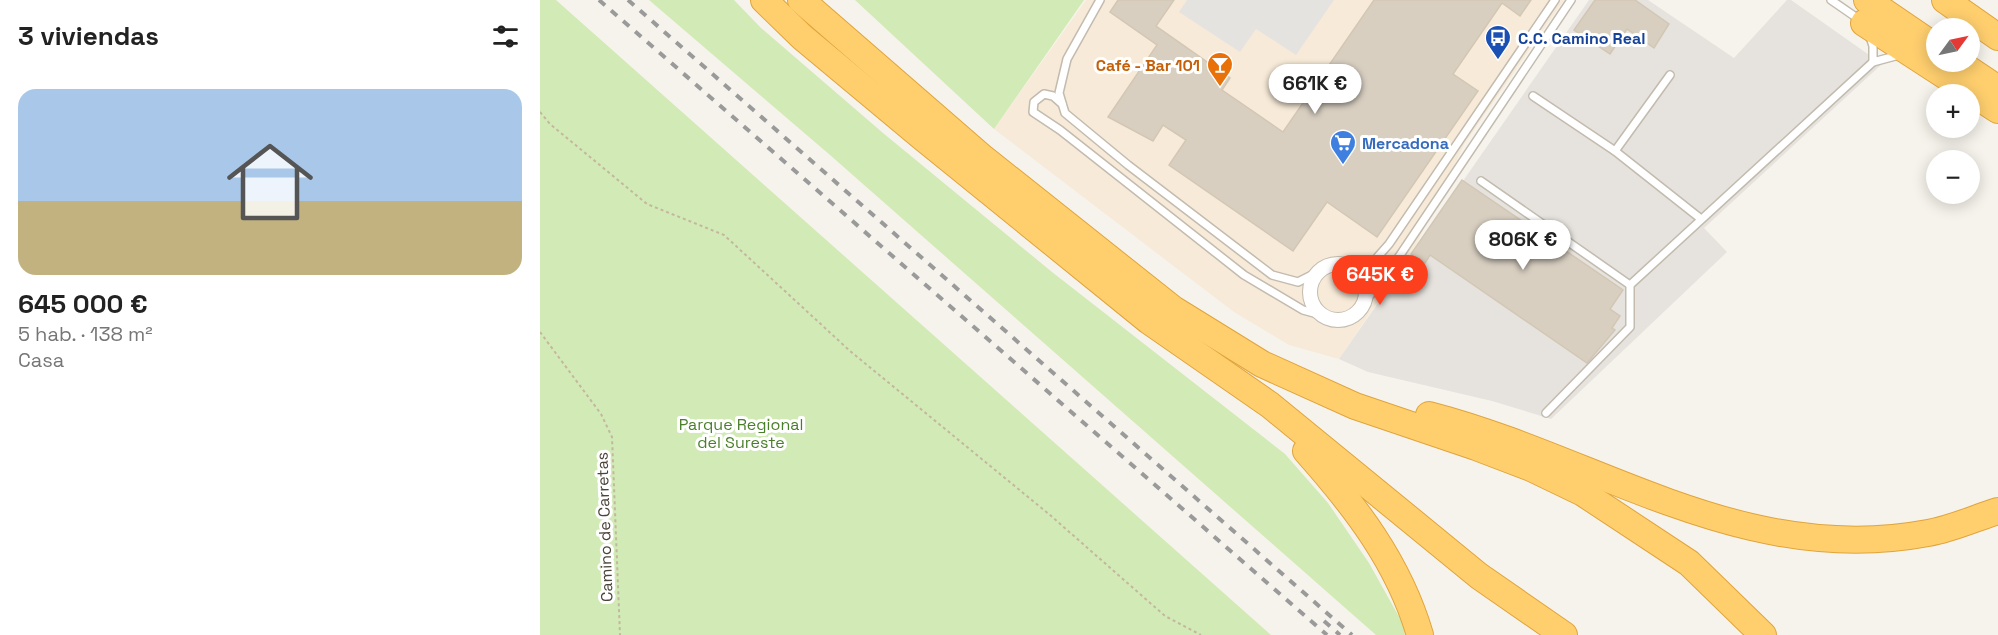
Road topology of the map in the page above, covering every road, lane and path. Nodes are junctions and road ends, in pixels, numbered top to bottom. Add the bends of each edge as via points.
1 (764, 0) edge
2 (801, 0) edge
3 (1100, 0) edge
4 (1555, 0) edge
5 (1571, 0) edge
6 (1831, 0) edge
7 (1945, 0) edge
8 (1866, 11) edge
9 (1998, 37) edge
10 (1926, 42) edge
11 (1910, 54) junction
12 (1873, 62) junction
13 (1973, 72) edge
14 (1670, 75) dead end
15 (1998, 89) edge
16 (1533, 96) dead end
17 (1062, 104) junction
18 (1998, 110) edge
19 (540, 112) edge
20 (1615, 152) junction
21 (1481, 181) dead end
22 (1701, 219) junction
23 (1357, 270) junction
24 (1316, 273) junction
25 (1630, 285) junction
26 (1366, 299) junction
27 (1324, 316) junction
28 (540, 332) edge
29 (1200, 359) junction
30 (1329, 392) junction
31 (1546, 412) dead end
32 (1998, 511) edge
33 (620, 635) edge
34 (1201, 635) edge
35 (1420, 635) edge
36 (1564, 635) edge
37 (1763, 635) edge

1 - 29 highway via 922,138
2 - 30 highway via 983,158 1173,309 1262,364
3 - 17 lane via 1067,59 1059,93
4 - 23 lane via 1389,244 1374,261
5 - 26 lane via 1380,285
6 - 8 lane
7 - 9 highway
8 - 10 highway
8 - 11 highway
8 - 12 lane via 1874,46
11 - 12 lane
11 - 18 highway
12 - 22 lane
13 - 15 highway
14 - 20 lane
16 - 20 lane
17 - 24 lane via 1073,122 1272,275 1298,282
17 - 27 lane via 1044,94 1034,102 1033,112 1060,129 1244,275 1303,310
19 - 34 path via 647,204 724,235 850,351 1050,515 1165,616
20 - 22 lane
21 - 25 lane
22 - 25 lane
23 - 24 street via 1341,263
23 - 26 street via 1367,288
24 - 27 street via 1310,292 1312,302
25 - 31 lane via 1630,327
26 - 27 street via 1350,318 1333,320
28 - 33 path, Camino de Carretas via 601,414 612,437
29 - 35 highway via 1304,448 1342,491 1393,567
29 - 36 highway via 1270,405 1479,576
30 - 32 highway via 1482,429 1715,519 1762,531 1815,539 1875,539 1930,533
30 - 37 highway via 1355,406 1532,468 1583,493 1689,563

